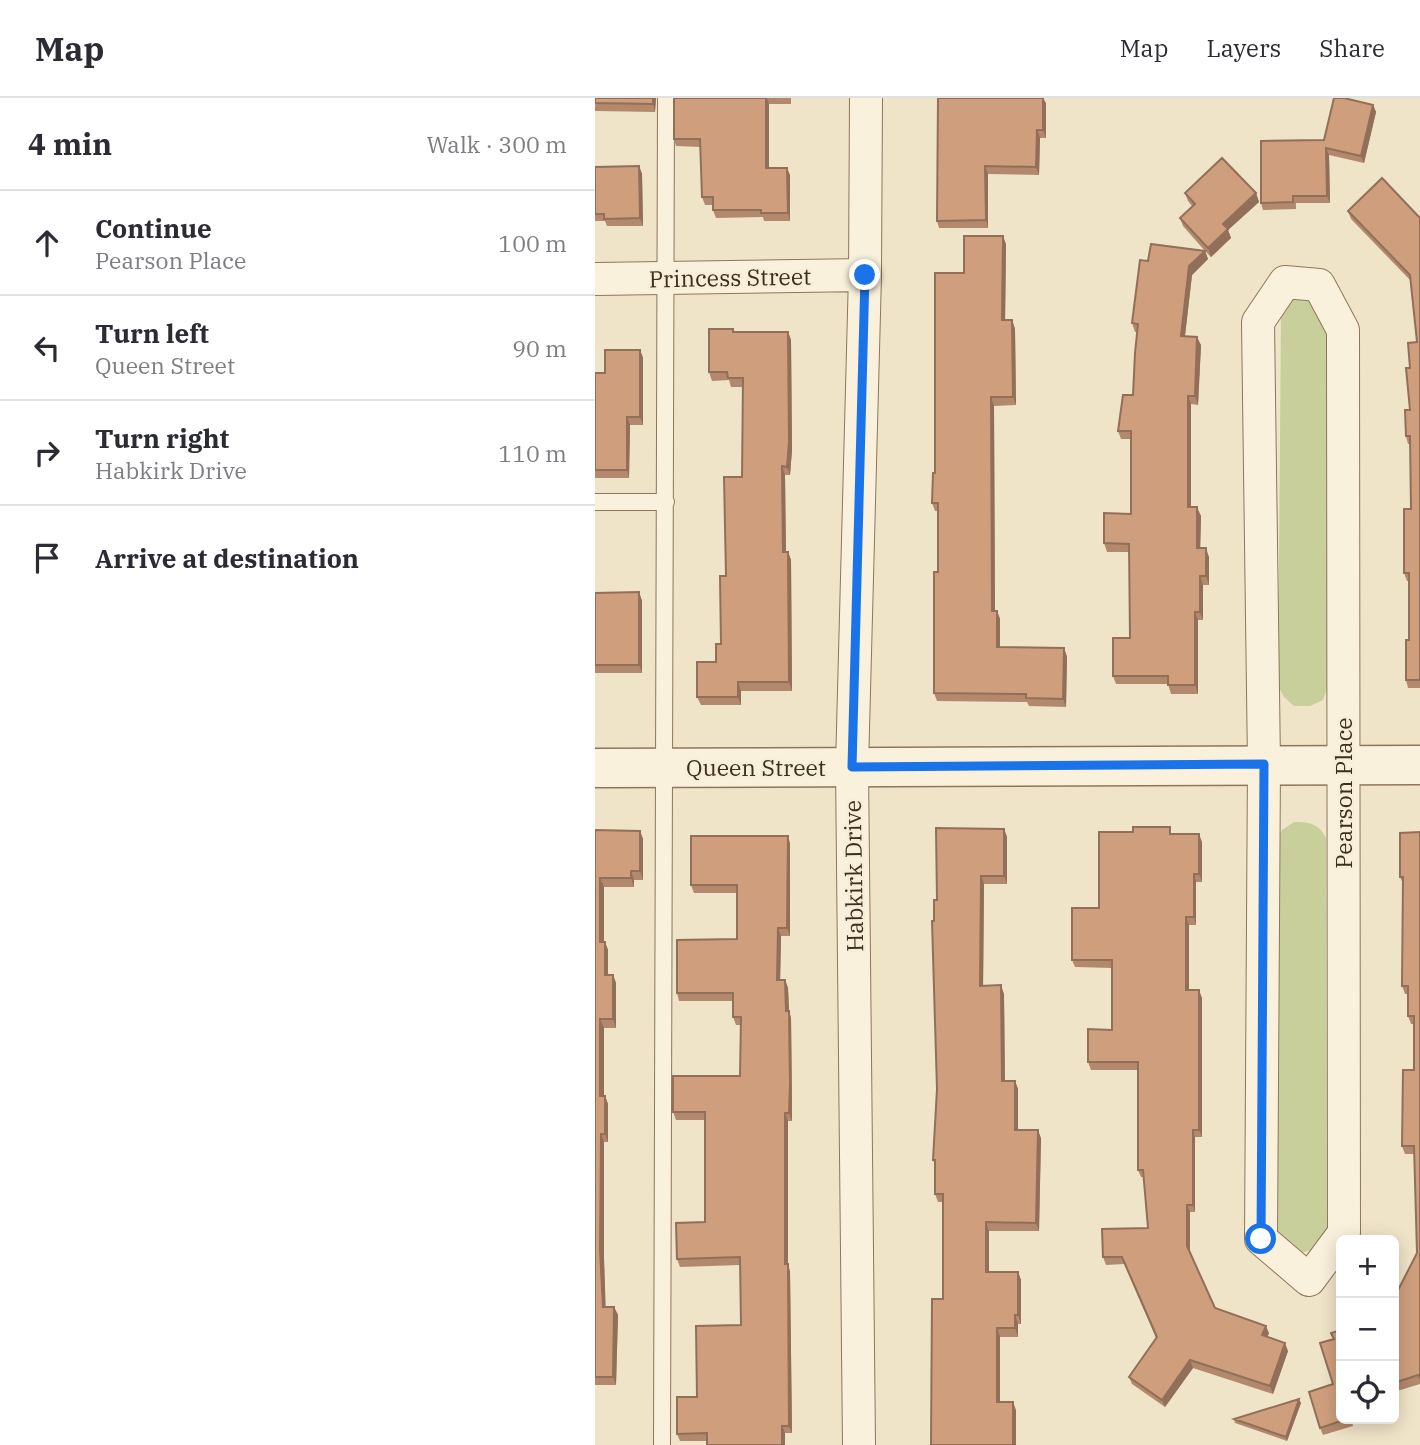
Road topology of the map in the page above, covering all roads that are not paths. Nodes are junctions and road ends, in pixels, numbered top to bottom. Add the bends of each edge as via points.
1 (666, 98) edge
2 (866, 98) edge
3 (865, 275) junction
4 (595, 279) edge
5 (667, 279) junction
6 (595, 502) edge
7 (666, 502) junction
8 (1264, 764) junction
9 (1342, 765) junction
10 (1420, 765) edge
11 (665, 767) junction
12 (852, 767) junction
13 (595, 768) edge
14 (662, 1445) edge
15 (859, 1445) edge

1 - 5 lane
2 - 3 street, Habkirk Drive
3 - 5 street, Princess Street
3 - 12 street, Habkirk Drive
4 - 5 street, Princess Street
5 - 7 lane
6 - 7 lane
7 - 11 lane
8 - 9 street, Queen Street
8 - 9 street, Pearson Place via 1258,322 1285,282 1319,285 1343,330
8 - 9 street, Pearson Place via 1261,1239 1309,1280 1345,1233
8 - 12 street, Queen Street
9 - 10 street, Queen Street
11 - 12 street, Queen Street
11 - 13 street, Queen Street
11 - 14 lane
12 - 15 street, Habkirk Drive

